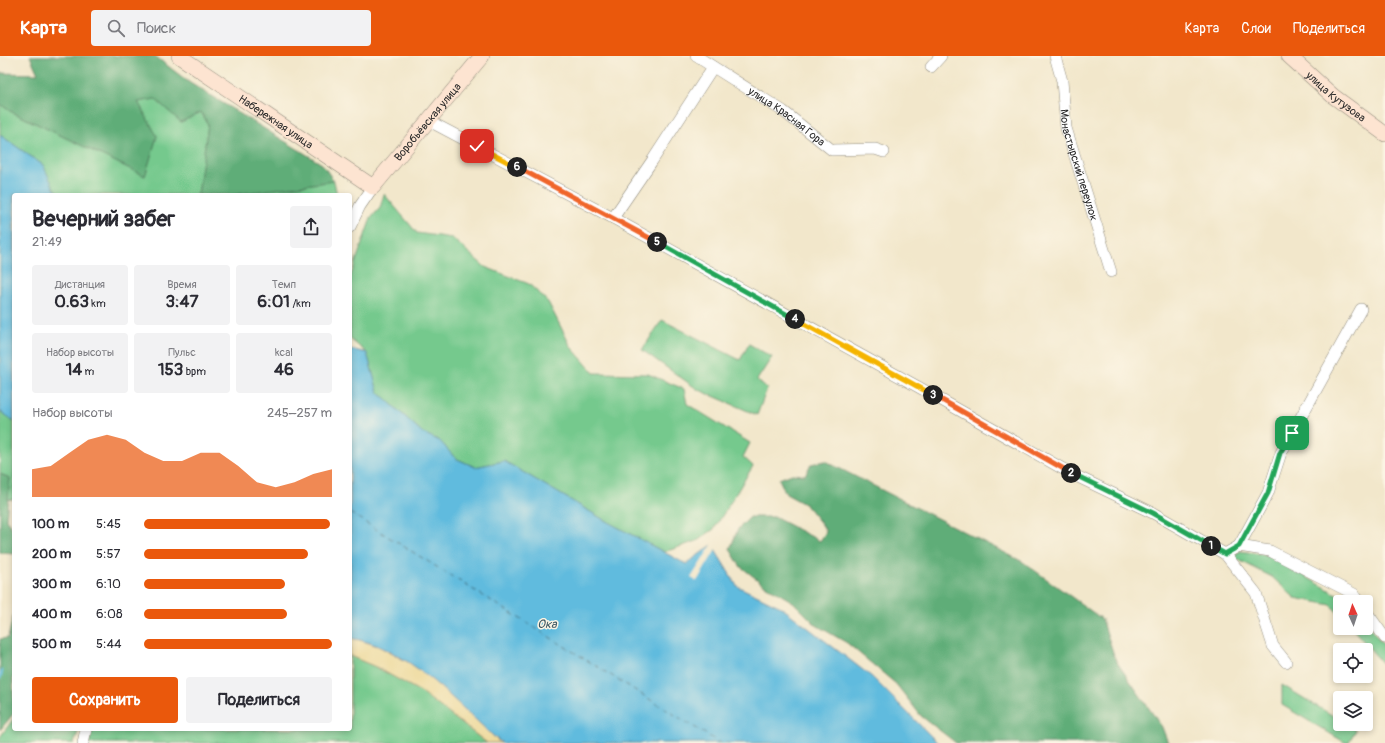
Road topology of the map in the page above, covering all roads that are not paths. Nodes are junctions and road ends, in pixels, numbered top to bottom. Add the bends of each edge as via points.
1 (179, 56) edge
2 (482, 56) edge
3 (696, 56) edge
4 (941, 56) edge
5 (1055, 56) edge
6 (1288, 56) edge
7 (713, 67) junction
8 (931, 67) dead end
9 (429, 121) junction
10 (1385, 134) edge
11 (884, 152) dead end
12 (372, 187) junction
13 (613, 218) junction
14 (352, 223) edge
15 (1111, 272) dead end
16 (1362, 308) dead end
17 (1239, 546) junction
18 (1225, 554) junction
19 (1355, 595) edge
20 (1373, 621) edge
21 (1385, 638) edge
22 (1286, 662) dead end
23 (85, 731) edge
24 (82, 743) edge

1 - 12 street, Набережная улица
2 - 9 street, Воробьёвская улица
3 - 7 street, улица Красная Гора
4 - 8 street
5 - 15 street, Монастырский переулок via 1062,80 1066,128
6 - 10 street, улица Кутузова via 1333,96
7 - 11 street, улица Красная Гора via 783,111 832,150 874,149
7 - 13 street
9 - 12 street, Воробьёвская улица
9 - 13 street
12 - 14 street
13 - 18 street via 1072,474 1153,513
16 - 17 street via 1280,453 1268,493
17 - 18 street
17 - 19 street via 1270,550
18 - 22 street via 1256,593 1273,646
20 - 21 street
23 - 24 street

